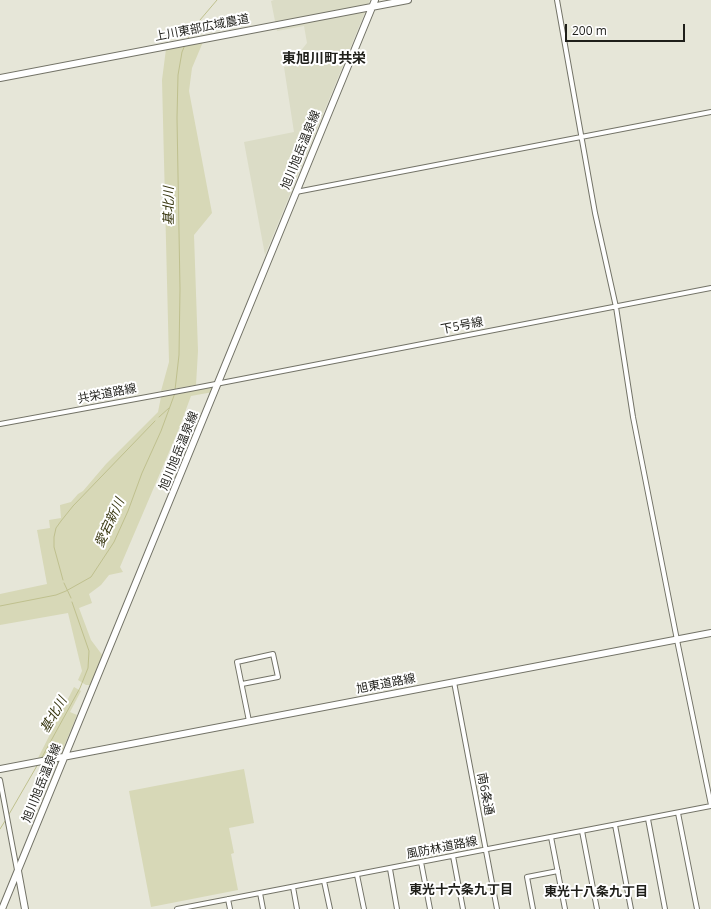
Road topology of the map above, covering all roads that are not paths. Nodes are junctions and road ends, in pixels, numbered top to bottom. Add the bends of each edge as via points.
1 (375, 0) edge
2 (408, 0) edge
3 (557, 0) edge
4 (372, 7) junction
5 (0, 78) edge
6 (711, 112) edge
7 (582, 137) junction
8 (296, 192) junction
9 (711, 288) edge
10 (616, 307) junction
11 (217, 383) junction
12 (0, 424) edge
13 (711, 633) edge
14 (677, 639) junction
15 (454, 682) junction
16 (242, 684) junction
17 (249, 721) junction
18 (65, 756) junction
19 (0, 769) edge
20 (0, 780) edge
21 (711, 806) edge
22 (678, 813) junction
23 (648, 818) junction
24 (615, 825) junction
25 (582, 831) junction
26 (551, 837) junction
27 (486, 850) junction
28 (454, 856) junction
29 (421, 862) junction
30 (390, 869) junction
31 (18, 871) junction
32 (558, 871) junction
33 (357, 875) junction
34 (324, 881) junction
35 (293, 887) junction
36 (260, 893) junction
37 (228, 899) junction
38 (195, 907) edge
39 (2, 908) edge
40 (25, 909) edge
41 (177, 909) edge
42 (230, 909) edge
43 (263, 909) edge
44 (297, 909) edge
45 (330, 909) edge
46 (364, 909) edge
47 (397, 909) edge
48 (430, 909) edge
49 (464, 909) edge
50 (497, 909) edge
51 (533, 909) edge
52 (565, 909) edge
53 (597, 909) edge
54 (631, 909) edge
55 (665, 909) edge
56 (697, 909) edge

1 - 4 street, 旭川旭岳温泉線
2 - 4 street, 上川東部広域農道
3 - 7 street
4 - 5 street, 上川東部広域農道
4 - 8 street, 旭川旭岳温泉線
6 - 7 street
7 - 8 street
7 - 10 street via 595,213
8 - 11 street, 旭川旭岳温泉線
9 - 10 street, 下5号線
10 - 11 street, 下5号線
10 - 14 street via 633,417
11 - 12 street, 共栄道路線
11 - 18 street, 旭川旭岳温泉線
13 - 14 street, 旭東道路線
14 - 15 street, 旭東道路線
14 - 21 street
15 - 17 street, 旭東道路線
15 - 27 street, 南6条通
16 - 16 street via 237,662 273,654 278,677
16 - 17 street
17 - 18 street, 旭東道路線
18 - 19 street, 旭東道路線
18 - 31 street, 旭川旭岳温泉線
20 - 31 street
21 - 22 street, 風防林道路線
22 - 23 street, 風防林道路線
22 - 56 street
23 - 24 street, 風防林道路線
23 - 55 street
24 - 25 street, 風防林道路線
24 - 54 street
25 - 26 street, 風防林道路線
25 - 53 street
26 - 27 street, 風防林道路線
26 - 32 street
27 - 28 street, 風防林道路線
27 - 50 street, 南6条通
28 - 29 street, 風防林道路線
28 - 49 street
29 - 30 street, 風防林道路線
29 - 48 street
30 - 33 street, 風防林道路線
30 - 47 street
31 - 39 street, 旭川旭岳温泉線
31 - 40 street
32 - 51 street via 527,878
32 - 52 street
33 - 34 street, 風防林道路線
33 - 46 street
34 - 35 street, 風防林道路線
34 - 45 street
35 - 36 street, 風防林道路線
35 - 44 street
36 - 37 street, 風防林道路線
36 - 43 street
37 - 38 street, 風防林道路線
37 - 42 street
38 - 41 street, 風防林道路線

